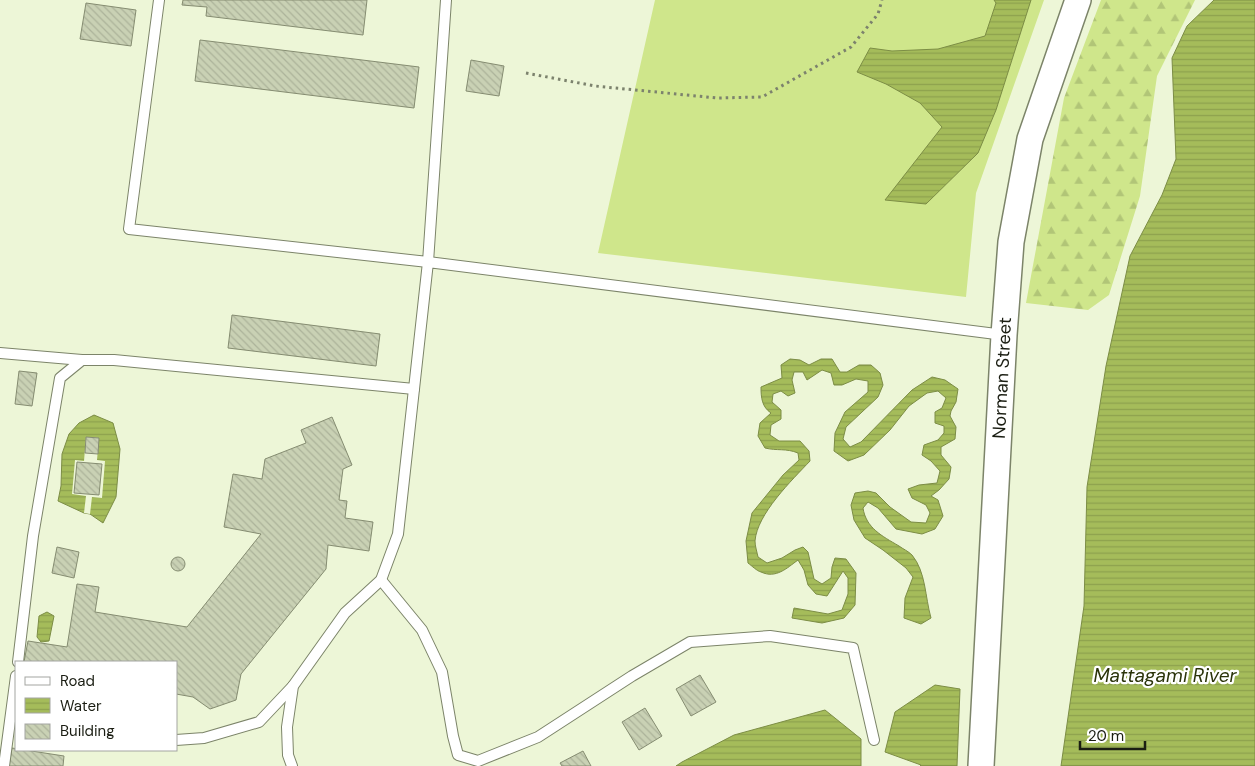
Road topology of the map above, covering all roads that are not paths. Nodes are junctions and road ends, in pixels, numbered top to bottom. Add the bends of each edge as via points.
1 (159, 0) edge
2 (446, 0) edge
3 (1078, 0) edge
4 (428, 262) junction
5 (1004, 335) junction
6 (0, 353) edge
7 (82, 360) junction
8 (414, 388) junction
9 (381, 580) junction
10 (18, 661) edge
11 (293, 686) junction
12 (15, 691) edge
13 (13, 722) edge
14 (178, 740) edge
15 (874, 740) dead end
16 (4, 766) edge
17 (292, 766) edge
18 (981, 766) edge

1 - 4 lane via 129,229
2 - 4 lane
3 - 5 street, Norman Street via 1030,139 1011,242
4 - 5 lane
4 - 8 lane
5 - 18 street, Norman Street
6 - 7 lane
7 - 8 lane via 114,360
7 - 10 lane via 60,378 33,536
8 - 9 lane via 398,534
9 - 11 lane via 345,613
9 - 15 lane via 422,630 442,672 458,755 478,761 538,737 690,642 770,636 853,648
11 - 14 lane via 259,722 204,738
11 - 17 lane via 287,727
12 - 13 lane
13 - 16 lane

